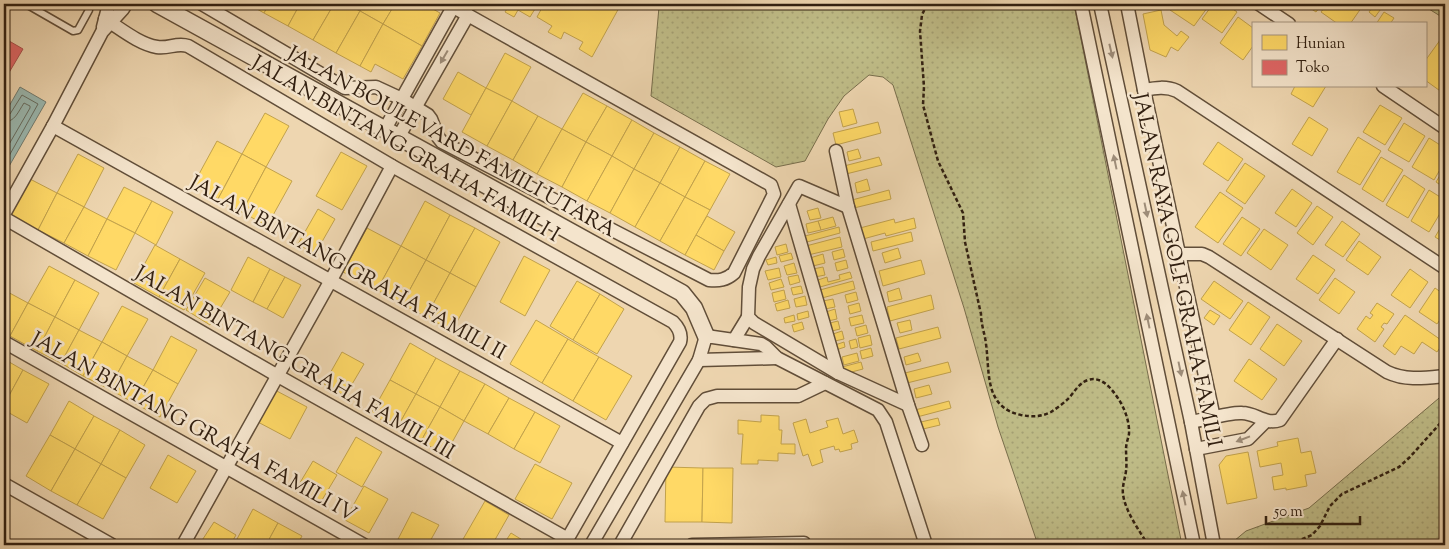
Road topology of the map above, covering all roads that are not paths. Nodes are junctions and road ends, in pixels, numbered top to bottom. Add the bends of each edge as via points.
1 (7, 4) edge
2 (26, 4) edge
3 (83, 4) edge
4 (109, 4) edge
5 (126, 4) edge
6 (157, 4) edge
7 (202, 4) edge
8 (1081, 4) edge
9 (1100, 4) edge
10 (1127, 4) edge
11 (1259, 4) edge
12 (451, 5) edge
13 (4, 9) edge
14 (468, 15) junction
15 (1286, 22) edge
16 (106, 25) junction
17 (1386, 88) edge
18 (1144, 90) junction
19 (402, 99) junction
20 (415, 107) junction
21 (53, 126) junction
22 (1445, 128) edge
23 (392, 132) junction
24 (836, 151) dead end
25 (392, 166) junction
26 (789, 204) junction
27 (848, 207) junction
28 (4, 214) edge
29 (4, 218) edge
30 (1180, 254) junction
31 (1445, 268) edge
32 (331, 280) junction
33 (748, 317) junction
34 (706, 336) junction
35 (1337, 339) junction
36 (734, 340) junction
37 (4, 342) edge
38 (777, 358) junction
39 (699, 360) junction
40 (838, 373) junction
41 (278, 376) junction
42 (1445, 376) edge
43 (825, 383) junction
44 (908, 406) junction
45 (1214, 418) junction
46 (1266, 421) junction
47 (1191, 422) junction
48 (622, 443) junction
49 (922, 445) dead end
50 (1196, 448) junction
51 (227, 468) junction
52 (4, 484) edge
53 (566, 542) edge
54 (804, 543) dead end
55 (112, 545) edge
56 (183, 545) edge
57 (364, 545) edge
58 (591, 545) edge
59 (620, 545) edge
60 (692, 545) edge
61 (926, 545) edge
62 (1194, 545) edge
63 (1214, 545) edge

1 - 13 lane
2 - 3 lane via 73,31 78,30 89,10
4 - 16 street
5 - 16 street
6 - 23 street, JALAN BOULEVARD FAMILI UTARA
7 - 19 street via 345,88 376,87
62 -> 8 street, JALAN RAYA GOLF GRAHA FAMILI
9 -> 47 street, JALAN RAYA GOLF GRAHA FAMILI
10 - 18 street
11 - 15 street
12 - 14 street
12 - 19 street
14 -> 20 street
14 - 20 street via 771,186 774,194 734,274 719,281 709,280 442,142 428,115
16 - 21 street
16 - 25 street, JALAN BINTANG GRAHA FAMILI I via 156,47 188,46
17 - 22 street
18 - 30 street
18 - 31 street via 1171,88
19 - 20 street
19 - 23 street
20 - 23 street
21 - 28 street
21 - 32 street, JALAN BINTANG GRAHA FAMILI II
23 - 34 street, JALAN BOULEVARD FAMILI UTARA via 682,293 694,308
24 - 27 street
25 - 32 street
25 - 48 street, JALAN BINTANG GRAHA FAMILI I via 673,322 680,332 680,342
26 - 27 street via 799,186
26 - 33 street via 753,269
26 - 40 street
27 - 44 street
29 - 41 street, JALAN BINTANG GRAHA FAMILI III
30 - 35 street via 1209,257
30 - 45 street
32 - 41 street
32 - 48 street, JALAN BINTANG GRAHA FAMILI II
33 - 36 street
33 - 40 street via 763,330
34 - 36 street
34 - 39 street
35 - 42 street via 1398,377
35 - 46 street via 1280,420
36 - 38 street via 764,345
37 - 51 street, JALAN BINTANG GRAHA FAMILI IV
38 - 39 street
38 - 43 street
39 - 58 street
40 - 44 street
41 - 51 street
41 - 53 street, JALAN BINTANG GRAHA FAMILI III
43 - 59 street via 798,396 717,396 706,399
43 - 61 street via 878,410 886,422
44 - 49 street
45 - 46 street via 1243,413
45 - 47 street
46 -> 50 street via 1248,439
47 - 50 street, JALAN RAYA GOLF GRAHA FAMILI
48 - 53 street
50 - 63 street, JALAN RAYA GOLF GRAHA FAMILI
51 - 56 street
51 - 57 street, JALAN BINTANG GRAHA FAMILI IV
52 - 55 street
54 - 60 street

